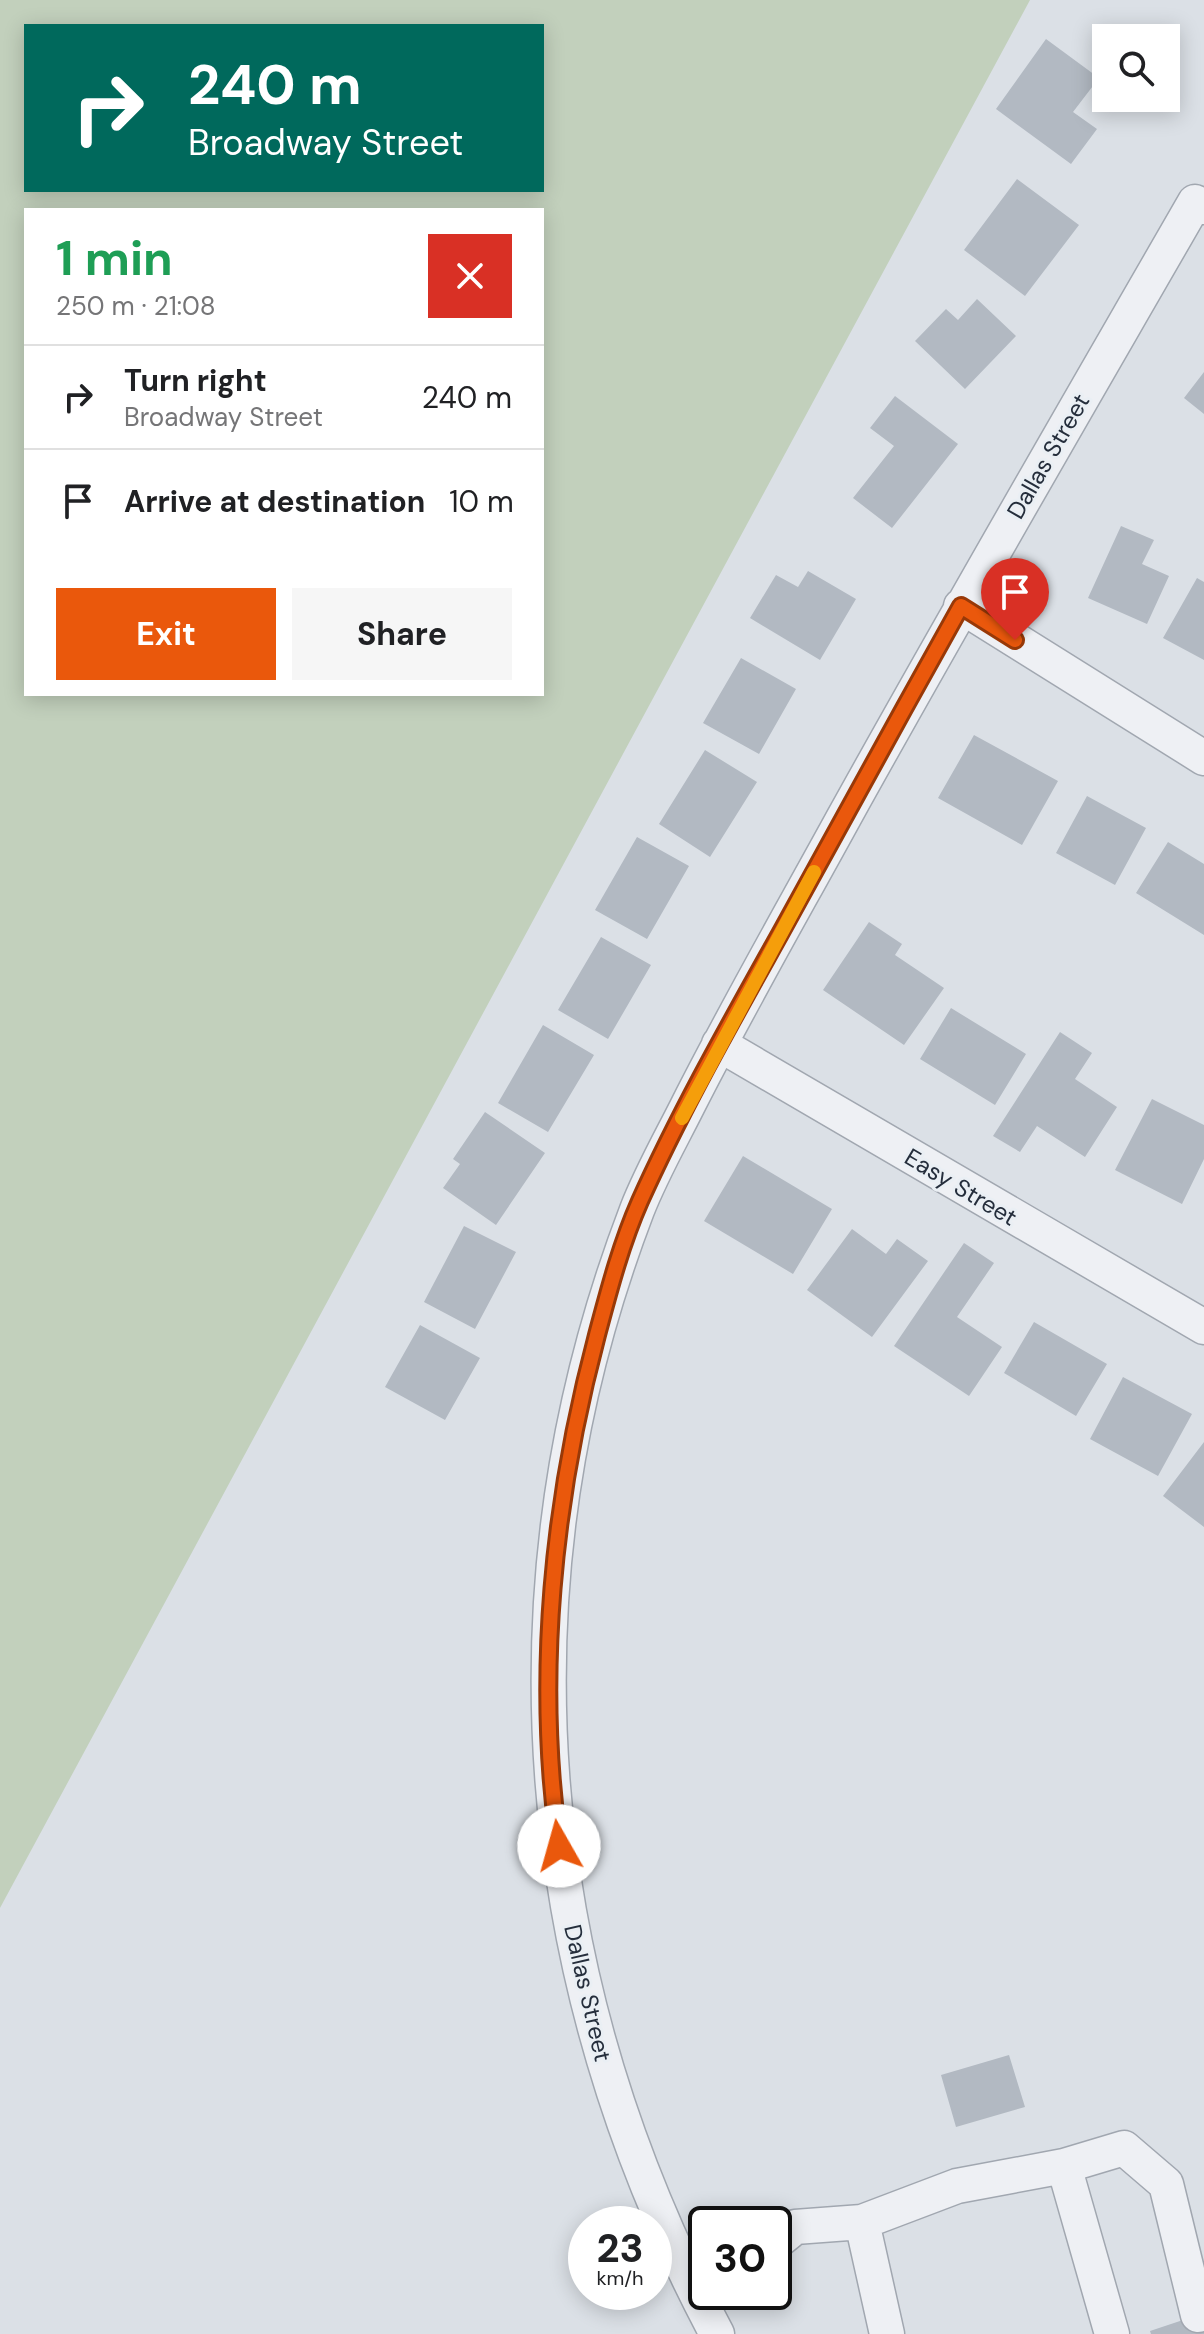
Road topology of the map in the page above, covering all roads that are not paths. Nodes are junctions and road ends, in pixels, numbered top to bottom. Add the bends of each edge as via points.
1 (1200, 204) edge
2 (961, 606) junction
3 (1204, 758) edge
4 (719, 1044) junction
5 (1204, 1327) edge
6 (1064, 2166) junction
7 (862, 2222) junction
8 (792, 2229) edge
9 (688, 2258) edge
10 (712, 2310) edge
11 (1198, 2315) dead end
12 (717, 2334) edge
13 (887, 2334) edge
14 (1112, 2334) edge

1 - 2 street, Dallas Street
2 - 3 street
2 - 4 street, Dallas Street
4 - 5 street, Easy Street
4 - 9 street, Dallas Street via 639,1203 608,1291 579,1403 551,1610 549,1726 571,1933 598,2046 633,2155
6 - 7 street via 957,2186
6 - 11 street via 1124,2148 1166,2184
6 - 14 street
7 - 8 street
7 - 13 street
10 - 12 street, Dallas Street

